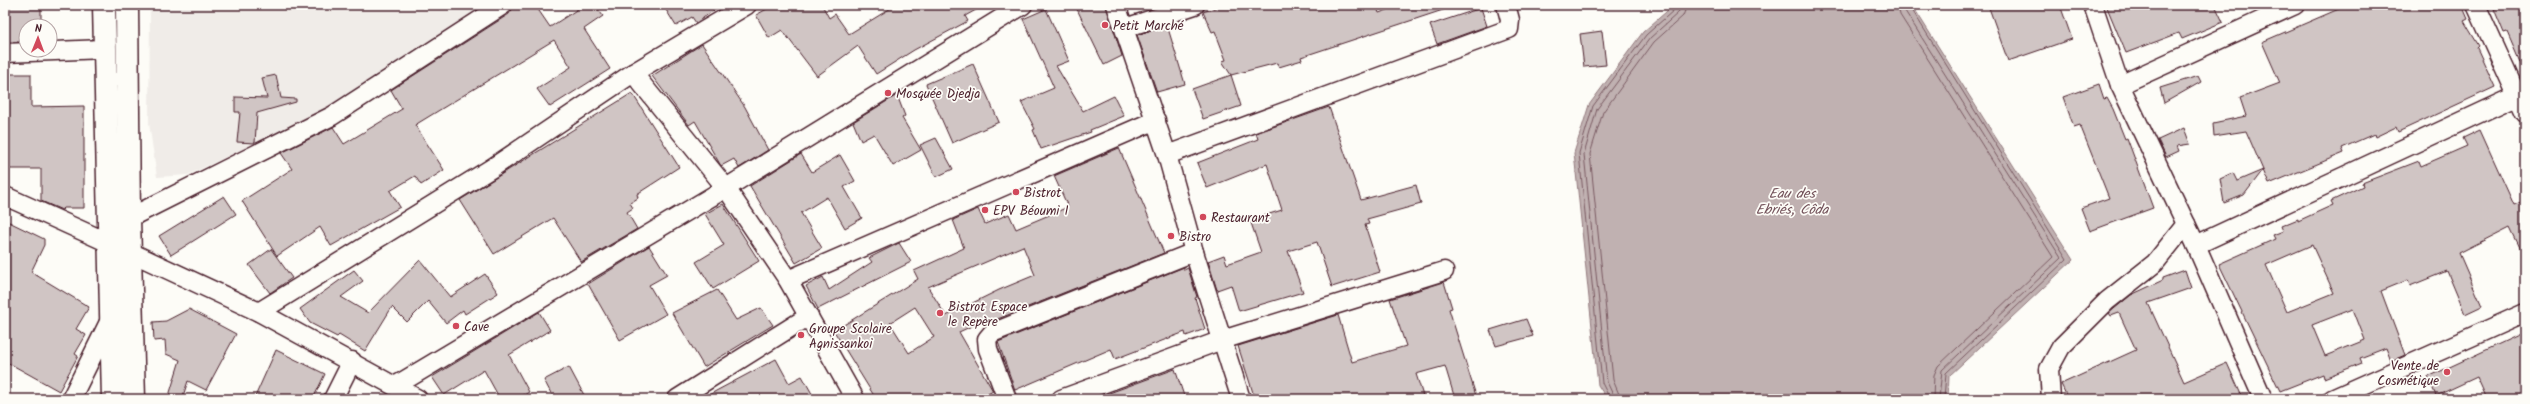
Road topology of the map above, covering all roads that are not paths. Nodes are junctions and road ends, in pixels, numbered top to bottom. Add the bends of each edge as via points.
1 (104, 5) edge
2 (127, 5) edge
3 (502, 5) edge
4 (747, 5) edge
5 (1023, 5) edge
6 (1116, 5) edge
7 (1195, 5) edge
8 (1506, 5) edge
9 (2093, 5) edge
10 (2295, 5) edge
11 (2476, 5) edge
12 (1125, 28) junction
13 (104, 49) junction
14 (5, 52) edge
15 (632, 74) junction
16 (2120, 85) junction
17 (2521, 94) edge
18 (2525, 113) edge
19 (1156, 120) junction
20 (1167, 155) junction
21 (726, 188) junction
22 (5, 196) edge
23 (128, 218) junction
24 (2186, 224) junction
25 (109, 243) junction
26 (2196, 245) junction
27 (130, 252) junction
28 (1194, 252) junction
29 (1444, 271) dead end
30 (788, 280) junction
31 (259, 312) junction
32 (2525, 313) edge
33 (809, 316) junction
34 (112, 317) junction
35 (1222, 340) junction
36 (352, 361) junction
37 (395, 386) junction
38 (71, 399) edge
39 (113, 399) edge
40 (134, 399) edge
41 (333, 399) edge
42 (418, 399) edge
43 (677, 399) edge
44 (855, 399) edge
45 (1007, 399) edge
46 (1061, 399) edge
47 (1241, 399) edge
48 (2051, 399) edge
49 (2263, 399) edge
50 (2332, 399) edge

1 - 13 street
2 - 23 street
3 - 23 street via 332,116
4 - 15 street
5 - 21 street
6 - 12 street
7 - 12 street
8 - 20 street via 1510,20 1509,29 1498,34 1450,49
9 - 16 street
10 - 16 street
11 - 17 street
12 - 19 street
13 - 14 street
13 - 25 street
15 - 21 street
15 - 31 street via 492,168
16 - 24 street
17 - 18 street
17 - 26 street
19 - 20 street
19 - 30 street
20 - 28 street
21 - 30 street
21 - 37 street
22 - 25 street
23 - 27 street
24 - 26 street
24 - 48 street via 2155,263 2107,301 2061,347 2049,369
25 - 34 street
26 - 49 street
27 - 31 street
27 - 40 street
28 - 35 street
28 - 45 street via 992,333 987,339 988,349
29 - 35 street
30 - 33 street
31 - 36 street
32 - 50 street
33 - 43 street
33 - 44 street
34 - 38 street
34 - 39 street
35 - 46 street
35 - 47 street
36 - 37 street
36 - 41 street
37 - 42 street

